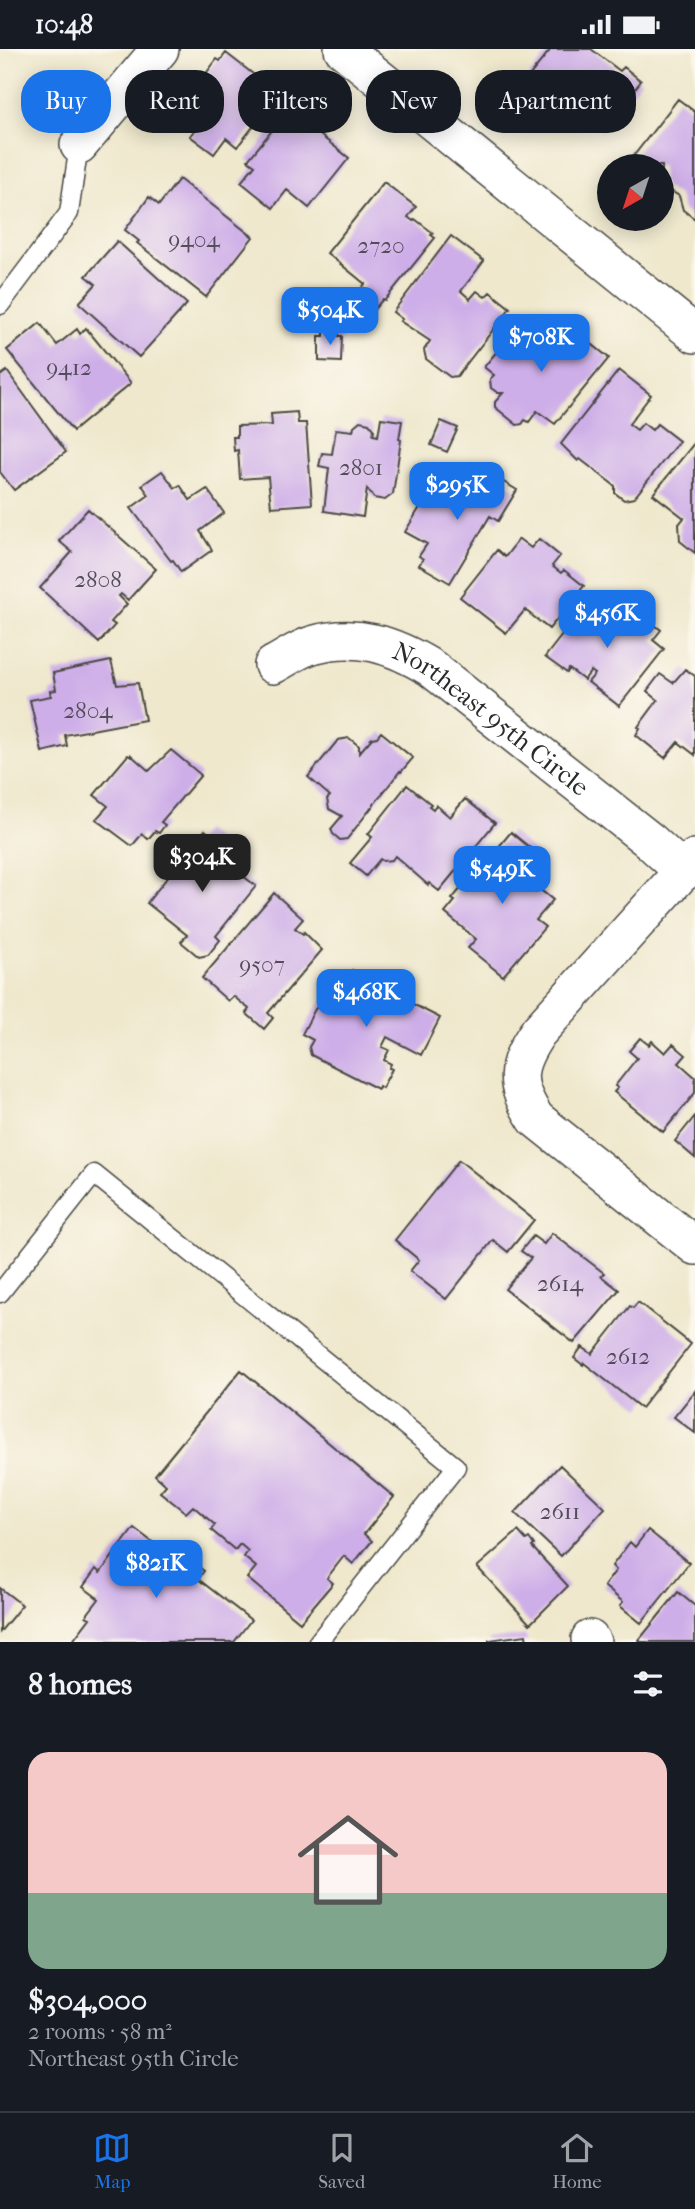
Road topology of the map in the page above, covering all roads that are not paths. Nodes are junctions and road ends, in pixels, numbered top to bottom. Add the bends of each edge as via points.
1 (160, 49) edge
2 (344, 49) edge
3 (79, 145) joint
4 (0, 305) edge
5 (695, 334) edge
6 (272, 665) dead end
7 (689, 865) edge
8 (695, 1246) edge
9 (0, 1293) edge
10 (318, 1642) edge

1 - 3 street
2 - 5 street
3 - 4 lane via 69,213
6 - 7 street, Northeast 95th Circle via 310,646 341,640 373,642 404,652 650,841
7 - 8 street via 538,1032 519,1065 518,1081 536,1119
9 - 10 lane via 94,1174 456,1467

